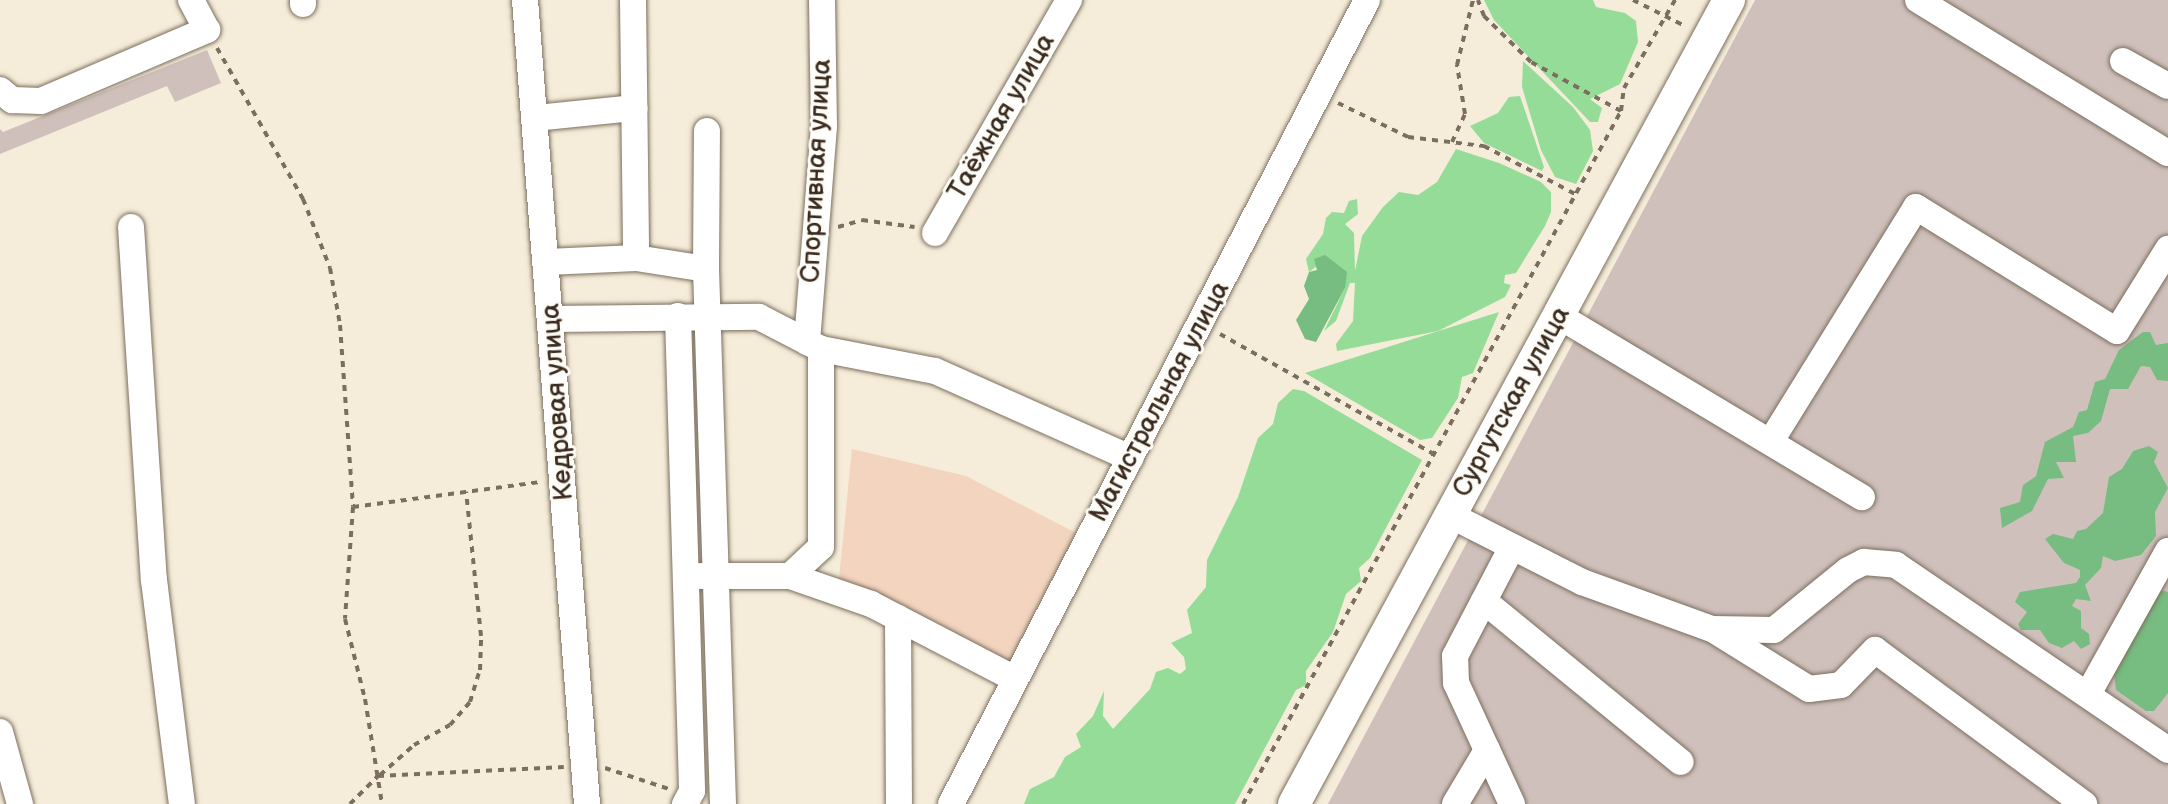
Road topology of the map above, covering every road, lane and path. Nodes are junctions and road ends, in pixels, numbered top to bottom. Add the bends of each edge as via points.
1 (191, 0) edge
2 (525, 0) edge
3 (633, 0) edge
4 (822, 0) edge
5 (1069, 0) edge
6 (1367, 0) edge
7 (1476, 0) edge
8 (1633, 0) edge
9 (1675, 0) edge
10 (1729, 0) edge
11 (1918, 0) edge
12 (1666, 16) junction
13 (207, 30) junction
14 (1708, 38) junction
15 (2123, 61) dead end
16 (2168, 86) edge
17 (0, 90) edge
18 (1320, 94) junction
19 (634, 108) junction
20 (1621, 111) junction
21 (535, 118) junction
22 (707, 131) dead end
23 (1452, 142) junction
24 (2168, 153) edge
25 (1575, 194) junction
26 (131, 227) dead end
27 (935, 233) joint
28 (817, 234) junction
29 (2168, 249) edge
30 (636, 258) junction
31 (547, 262) junction
32 (706, 269) junction
33 (678, 316) junction
34 (1559, 316) junction
35 (710, 317) junction
36 (552, 319) junction
37 (1203, 324) junction
38 (814, 345) junction
39 (1771, 441) junction
40 (1434, 454) junction
41 (1130, 458) junction
42 (563, 479) junction
43 (466, 492) junction
44 (1862, 497) dead end
45 (353, 507) junction
46 (1450, 515) junction
47 (1512, 547) junction
48 (2168, 551) edge
49 (686, 576) junction
50 (717, 576) junction
51 (790, 576) junction
52 (1484, 601) junction
53 (898, 618) junction
54 (1712, 629) junction
55 (1015, 679) junction
56 (2088, 694) junction
57 (1, 738) edge
58 (1487, 750) junction
59 (2168, 750) edge
60 (1681, 762) dead end
61 (584, 766) junction
62 (378, 776) junction
63 (687, 802) edge
64 (20, 804) edge
65 (182, 804) edge
66 (350, 804) edge
67 (382, 804) edge
68 (587, 804) edge
69 (723, 804) edge
70 (899, 804) edge
71 (951, 804) edge
72 (1243, 804) edge
73 (1294, 804) edge
74 (1455, 804) edge
75 (1512, 804) edge
76 (2084, 804) edge

1 - 13 street
2 - 21 street, Кедровая улица
3 - 19 street
4 - 28 street, Спортивная улица via 824,127
5 - 27 street, Таёжная улица
6 - 18 street, Магистральная улица
7 - 20 path via 1484,16 1531,62
7 - 23 path via 1457,65 1465,114
8 - 12 path
9 - 12 path
10 - 14 main road, Сургутская улица
11 - 24 street
12 - 14 path
12 - 20 path via 1624,88
13 - 17 street via 41,101 12,100
13 - 45 path via 303,199 330,268 340,325
14 - 34 main road, Сургутская улица
15 - 16 street
18 - 23 path via 1408,137
18 - 37 street, Магистральная улица
19 - 21 street
19 - 30 street
20 - 25 path
21 - 31 street, Кедровая улица
22 - 32 street
23 - 25 path via 1484,146
25 - 40 path
26 - 65 street via 154,580
27 - 28 path via 894,220 862,220
28 - 38 street, Спортивная улица
29 - 39 street via 2117,331 1916,207
30 - 31 street
30 - 32 street
31 - 36 street, Кедровая улица
32 - 35 street
33 - 35 street
33 - 36 street
33 - 49 street
34 - 39 street
34 - 46 main road, Сургутская улица
35 - 38 street via 759,317
35 - 50 street
36 - 42 street, Кедровая улица
37 - 40 path
37 - 41 street, Магистральная улица
38 - 41 street via 935,371
38 - 51 street, Спортивная улица via 821,547
39 - 44 street
40 - 72 path
41 - 55 street, Магистральная улица
42 - 43 path
42 - 61 street, Кедровая улица
43 - 45 path
43 - 62 path via 480,670 470,702 450,725 414,745
45 - 62 path via 345,619
46 - 47 street
46 - 73 main road, Сургутская улица
47 - 52 street
47 - 54 street via 1645,608
48 - 56 street
49 - 50 street
49 - 63 street via 692,791
50 - 51 street
50 - 69 street
51 - 53 street
52 - 58 street via 1455,656 1456,683
52 - 60 street
53 - 55 street
53 - 70 street
54 - 56 street via 1774,630 1848,570 1880,561 1896,565 1989,624
54 - 76 street via 1809,689 1841,685 1875,650
55 - 71 street, Магистральная улица
56 - 59 street
57 - 64 street
58 - 74 street
58 - 75 street
61 - 62 path
61 - 63 path via 647,779
61 - 68 street, Кедровая улица
62 - 66 path
62 - 67 path

